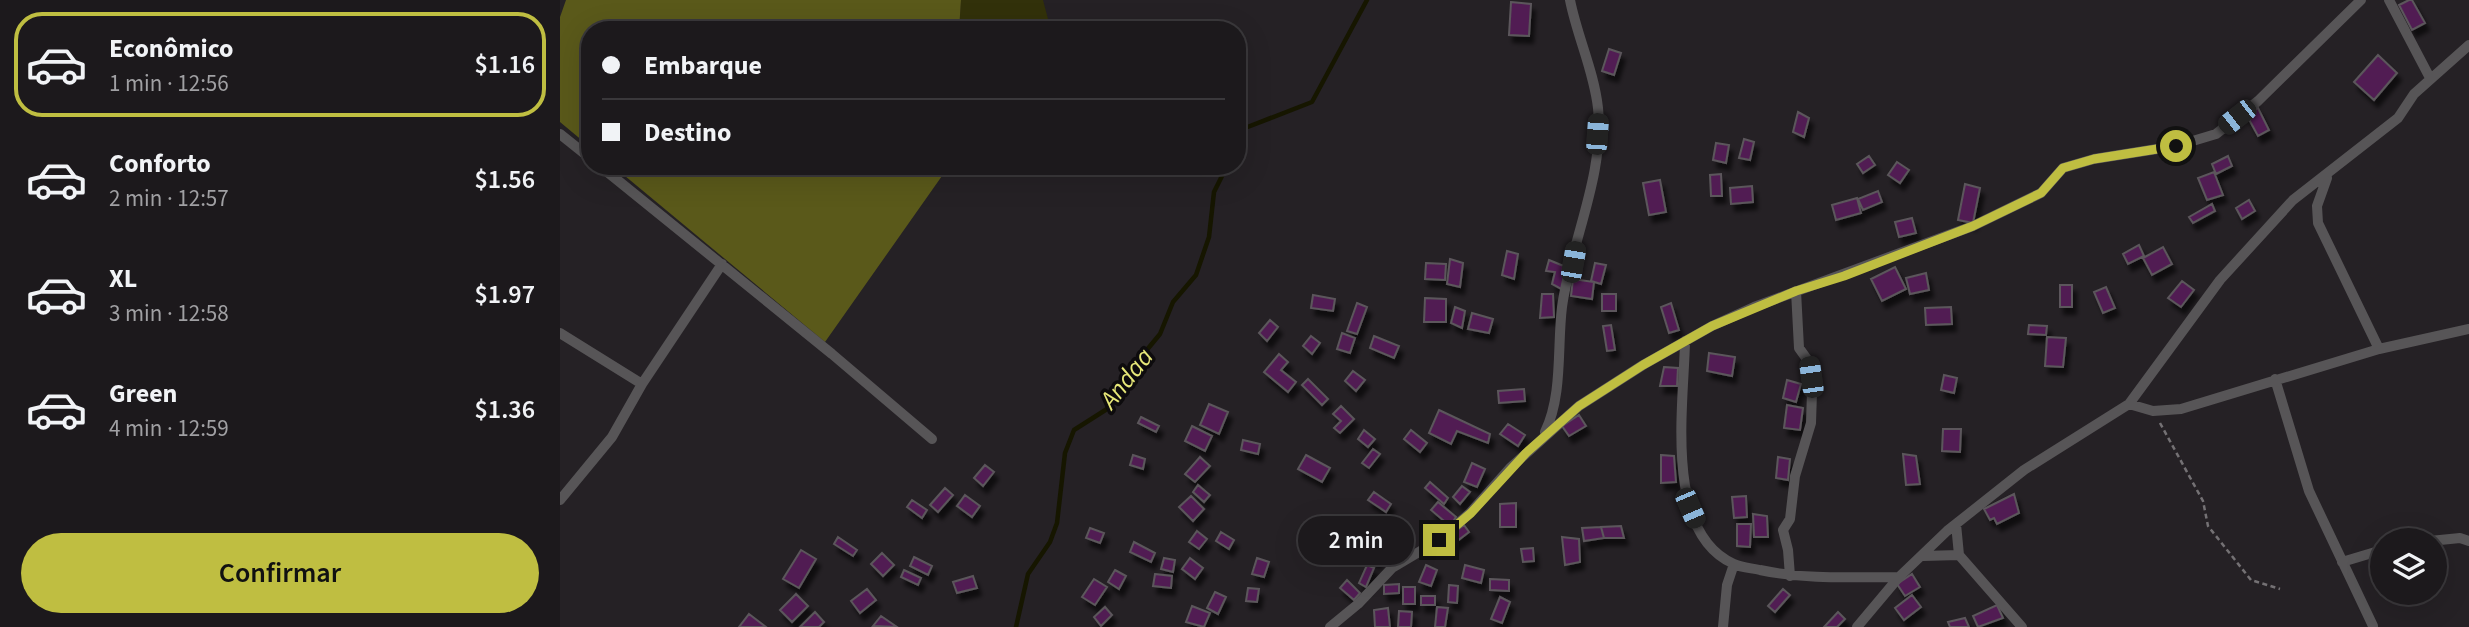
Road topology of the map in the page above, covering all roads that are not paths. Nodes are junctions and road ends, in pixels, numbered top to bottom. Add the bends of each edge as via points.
1 (1570, 0) edge
2 (2349, 0) edge
3 (2361, 0) edge
4 (2389, 0) edge
5 (2343, 17) junction
6 (2469, 45) edge
7 (2430, 78) junction
8 (560, 134) edge
9 (581, 151) edge
10 (2330, 172) junction
11 (611, 175) edge
12 (722, 264) junction
13 (1796, 291) junction
14 (2469, 329) edge
15 (560, 333) edge
16 (1685, 341) junction
17 (2379, 349) junction
18 (2275, 379) junction
19 (642, 384) junction
20 (2129, 404) junction
21 (1542, 438) junction
22 (932, 439) dead end
23 (560, 500) edge
24 (1956, 524) junction
25 (2466, 538) edge
26 (2447, 540) edge
27 (2370, 554) edge
28 (1959, 555) junction
29 (1923, 556) junction
30 (2342, 562) junction
31 (1734, 564) junction
32 (1790, 576) junction
33 (1899, 577) junction
34 (2373, 626) edge
35 (1330, 627) edge
36 (1723, 627) edge
37 (1857, 627) edge
38 (2022, 627) edge

1 - 21 street via 1595,91 1598,122 1589,195 1562,304 1553,414
2 - 5 street
3 - 5 street
4 - 7 street
5 - 13 street via 2258,101 2216,134 2063,168 2041,193 1973,226
6 - 7 street
7 - 10 street via 2398,118
8 - 9 street
10 - 17 street via 2321,189 2318,223
10 - 20 street via 2293,200 2220,280
11 - 12 street
12 - 19 street
12 - 22 street
13 - 16 street
13 - 32 street via 1799,348 1808,362 1812,392 1811,423 1795,476 1790,519 1783,530
14 - 17 street
15 - 19 street
16 - 21 street via 1579,406
16 - 31 street via 1682,459 1690,508 1703,541
17 - 18 street
18 - 20 street via 2181,409 2153,411
18 - 30 street via 2309,491
19 - 23 street via 612,437
20 - 24 street via 2024,470
21 - 35 street via 1471,513 1439,540 1392,568
24 - 28 street
24 - 29 street
25 - 26 street
27 - 30 street
28 - 29 street
28 - 38 street
29 - 33 street
30 - 34 street
31 - 32 street
31 - 36 street
32 - 33 street
33 - 37 street

